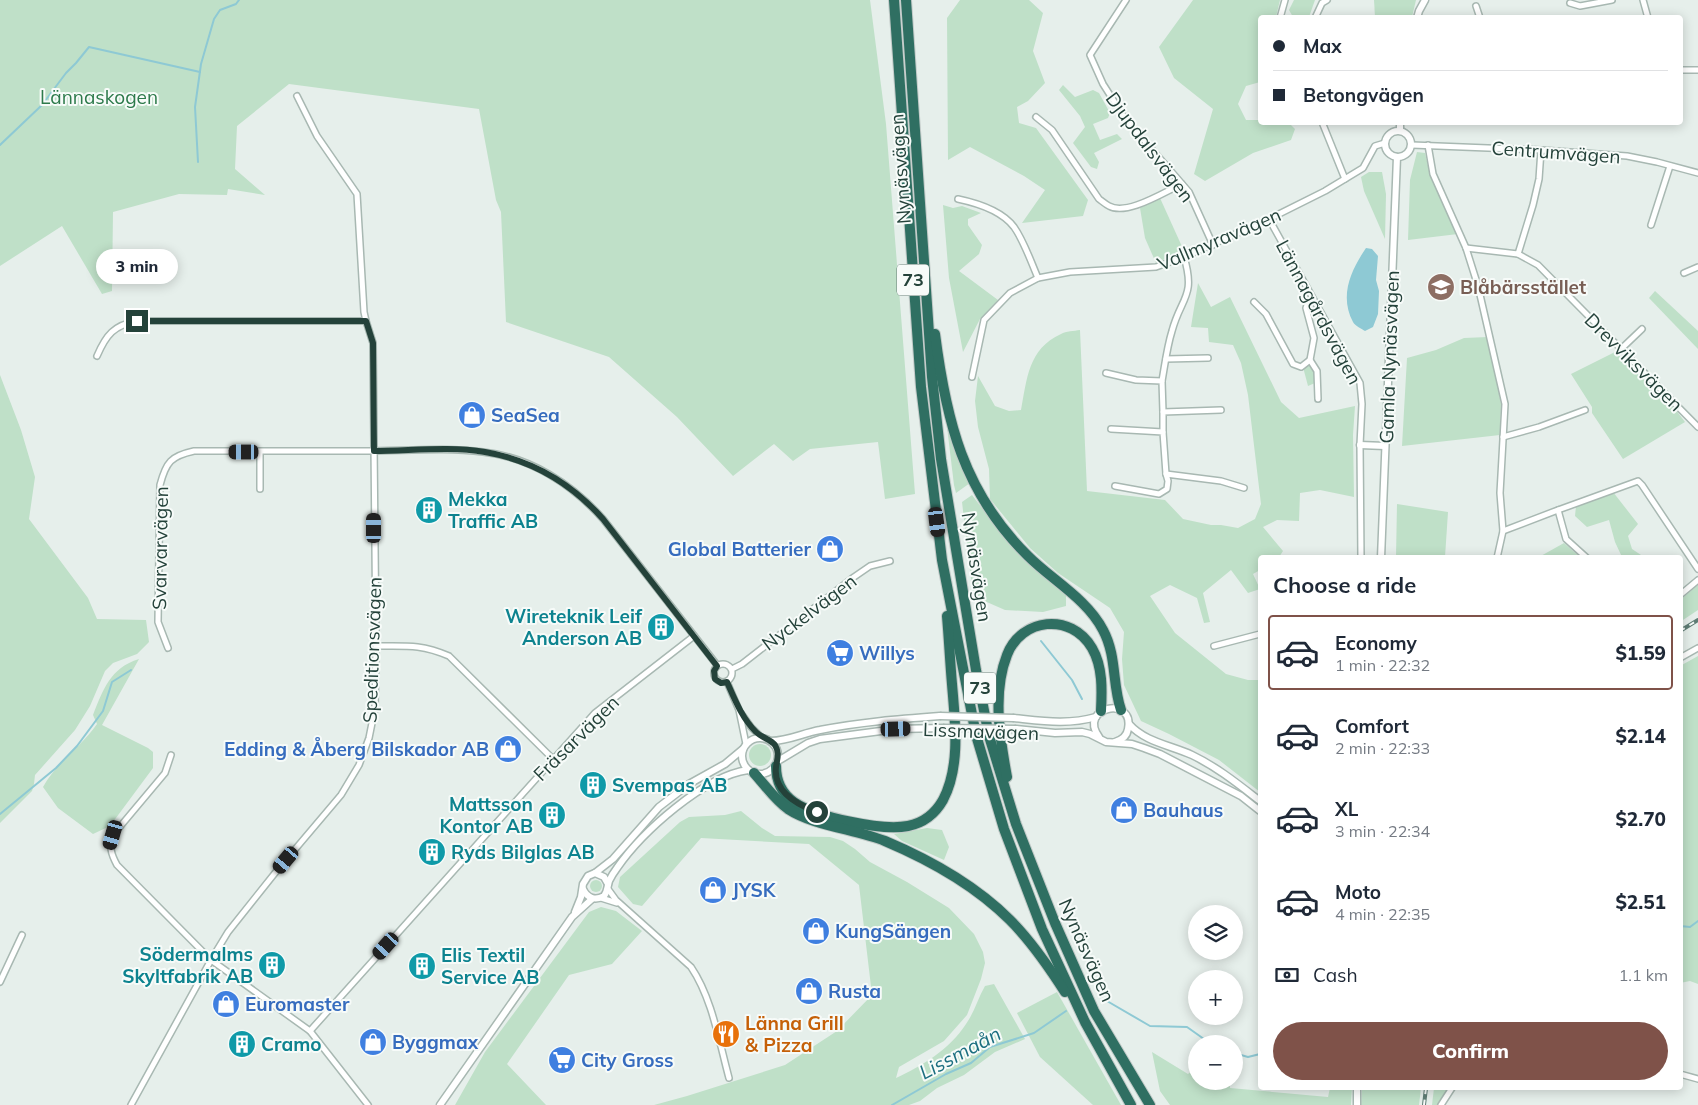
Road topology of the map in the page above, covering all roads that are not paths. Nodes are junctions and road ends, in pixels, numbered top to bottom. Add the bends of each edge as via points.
1 (894, 0) edge
2 (906, 0) edge
3 (1126, 0) edge
4 (1285, 0) edge
5 (1326, 0) edge
6 (1425, 0) edge
7 (1612, 0) edge
8 (1643, 0) edge
9 (1570, 3) dead end
10 (1476, 6) dead end
11 (1281, 15) edge
12 (1316, 15) edge
13 (1417, 15) edge
14 (1479, 15) edge
15 (1647, 15) edge
16 (1683, 70) edge
17 (1698, 70) edge
18 (297, 96) dead end
19 (1036, 117) dead end
20 (1323, 125) edge
21 (1400, 125) edge
22 (1400, 130) junction
23 (1385, 143) junction
24 (1412, 145) junction
25 (1428, 145) junction
26 (1541, 150) junction
27 (1397, 157) junction
28 (1670, 166) junction
29 (1698, 173) edge
30 (1344, 179) junction
31 (1182, 184) junction
32 (958, 199) dead end
33 (1269, 219) junction
34 (1651, 225) dead end
35 (923, 238) junction
36 (1213, 244) junction
37 (1466, 248) junction
38 (1518, 254) junction
39 (1184, 257) junction
40 (1698, 267) edge
41 (1684, 274) dead end
42 (1038, 278) junction
43 (1312, 299) junction
44 (1254, 302) dead end
45 (366, 321) junction
46 (1642, 329) dead end
47 (1621, 349) junction
48 (97, 356) dead end
49 (1208, 358) dead end
50 (1166, 359) junction
51 (1310, 360) junction
52 (1106, 373) dead end
53 (972, 377) dead end
54 (1162, 381) junction
55 (1318, 400) dead end
56 (1221, 410) dead end
57 (1585, 410) dead end
58 (1163, 412) junction
59 (1698, 427) edge
60 (1111, 429) dead end
61 (1163, 432) junction
62 (1504, 437) junction
63 (1360, 445) junction
64 (1386, 446) junction
65 (374, 451) junction
66 (260, 452) junction
67 (1166, 474) junction
68 (1115, 486) dead end
69 (1244, 488) dead end
70 (260, 489) dead end
71 (1558, 510) junction
72 (1503, 530) junction
73 (1361, 555) edge
74 (1381, 555) edge
75 (1498, 555) edge
76 (1584, 555) edge
77 (942, 560) junction
78 (890, 561) dead end
79 (1698, 569) edge
80 (1698, 580) edge
81 (1683, 592) edge
82 (1258, 635) edge
83 (694, 636) junction
84 (376, 646) junction
85 (1214, 646) dead end
86 (168, 648) dead end
87 (1698, 648) edge
88 (1683, 656) edge
89 (717, 666) junction
90 (732, 670) junction
91 (727, 682) junction
92 (739, 710) junction
93 (1121, 710) junction
94 (1099, 714) junction
95 (1129, 724) junction
96 (762, 738) junction
97 (1100, 738) junction
98 (771, 741) junction
99 (1113, 743) junction
100 (745, 746) junction
101 (171, 755) dead end
102 (553, 759) junction
103 (777, 763) junction
104 (751, 772) junction
105 (1258, 798) edge
106 (1258, 809) edge
107 (1016, 824) junction
108 (594, 873) junction
109 (608, 887) junction
110 (583, 889) junction
111 (592, 898) junction
112 (601, 898) junction
113 (623, 906) junction
114 (572, 917) junction
115 (22, 935) dead end
116 (211, 960) junction
117 (0, 982) edge
118 (1085, 1022) junction
119 (310, 1031) junction
120 (1683, 1075) edge
121 (729, 1078) dead end
122 (1698, 1078) edge
123 (1357, 1090) edge
124 (1451, 1090) edge
125 (131, 1105) edge
126 (368, 1105) edge
127 (440, 1105) edge
128 (1131, 1105) edge
129 (1150, 1105) edge
130 (1357, 1105) edge
131 (1441, 1105) edge

1 - 77 highway, Nynäsvägen / 73 via 920,388
2 - 35 highway, Nynäsvägen / 73
3 - 31 street, Djupdalsvägen via 1090,55 1124,118
4 - 11 street
5 - 12 street
6 - 13 street
7 - 9 street via 1580,6
8 - 15 street
10 - 14 street
16 - 17 street
18 - 45 street, Speditionsvägen via 317,136 358,194
19 - 31 street via 1052,130 1099,199 1110,207 1124,209 1140,204
20 - 30 street
21 - 22 street
22 - 23 street via 1388,135
22 - 24 street via 1408,135
23 - 27 street via 1390,154
23 - 30 street, Vallmyravägen via 1376,146 1363,168
24 - 25 street, Centrumvägen
24 - 27 street via 1407,154
25 - 26 street, Centrumvägen
25 - 37 street via 1434,174
26 - 28 street, Centrumvägen via 1626,156
26 - 38 street via 1539,179
27 - 64 street, Gamla Nynäsvägen
28 - 29 street, Centrumvägen
28 - 34 street
30 - 33 street, Vallmyravägen
31 - 36 street, Djupdalsvägen via 1189,192
32 - 42 street via 986,207 1014,227
33 - 36 street, Vallmyravägen
33 - 43 street, Lännagårdsvägen
35 - 93 highway via 946,404 957,446 977,489 1004,530 1029,557 1083,604 1102,628 1114,662 1116,695
35 - 107 highway, Nynäsvägen / 73 via 941,460 989,736
36 - 39 street, Vallmyravägen
37 - 38 street, Drevviksvägen
37 - 62 street via 1486,316 1505,404
38 - 47 street, Drevviksvägen via 1538,265
39 - 42 street, Vallmyravägen via 1156,268 1070,272
39 - 50 street via 1189,287 1172,329
40 - 41 street
42 - 53 street, Vallmyravägen via 1010,293 984,320
43 - 51 street via 1307,304 1314,338
43 - 63 street, Lännagårdsvägen via 1360,383
44 - 51 street via 1266,314 1293,364 1301,367
45 - 48 street via 137,321 118,326 102,343
45 - 65 street, Speditionsvägen via 373,343
46 - 47 street
47 - 59 street, Drevviksvägen
49 - 50 street
50 - 54 street
51 - 55 street via 1317,371
52 - 54 street via 1136,380
54 - 58 street
56 - 58 street
57 - 62 street
58 - 61 street
60 - 61 street
61 - 67 street
62 - 72 street via 1500,493
63 - 64 street
63 - 73 street, Lännagårdsvägen
64 - 74 street, Gamla Nynäsvägen
65 - 66 street, Svarvarvägen
65 - 83 street, Svarvarvägen via 458,449 485,452 548,473 590,504
65 - 84 street, Speditionsvägen
66 - 70 street
66 - 86 street, Svarvarvägen via 194,451 179,454 164,471 160,485 158,622
67 - 68 street via 1167,489 1159,494
67 - 69 street via 1221,481
71 - 72 street
71 - 76 street via 1566,539
71 - 79 street via 1638,481
72 - 75 street
77 - 103 highway via 955,736 951,779 935,812 920,822 900,827 828,816 793,801 779,784
77 - 118 highway, Nynäsvägen / 73 via 976,735 1004,829 1042,929
78 - 90 street, Nyckelvägen via 870,566
80 - 81 street
82 - 85 street
83 - 89 street, Svarvarvägen
83 - 102 street, Fräsarvägen via 600,708
84 - 102 street via 431,648 449,656
84 - 116 street, Speditionsvägen via 375,708 359,765 341,795 228,932
87 - 88 street
89 - 90 street via 726,664
89 - 91 street via 715,679
90 - 91 street
91 - 92 street
92 - 96 street
92 - 100 street
93 - 94 street via 1108,708
93 - 95 street
94 - 97 street via 1094,724
94 - 98 street, Lissmavägen, bridge via 1079,722 940,716 818,730
94 - 107 highway via 1102,681 1091,647 1078,633 1062,624 1047,623 1026,631 1007,654 1000,708 1001,744
95 - 99 street via 1128,733
95 - 105 street via 1143,736 1192,755
96 - 98 street
96 - 100 street via 756,738
97 - 99 street
97 - 103 street, Lissmavägen, bridge via 1082,732 1016,729 896,729 820,739
98 - 103 street via 778,753
99 - 106 street via 1132,744 1160,754 1241,796
100 - 104 street via 743,762
100 - 108 street via 725,764 689,784 659,807 613,860
101 - 116 street via 165,773 113,835 111,855 117,866
102 - 119 street, Fräsarvägen
103 - 104 street via 766,774
104 - 109 street via 730,774 673,810 640,839 617,868
104 - 118 highway via 787,808 817,822 883,840 920,857 979,894 1010,920 1047,963
107 - 129 highway, Nynäsvägen / 73 via 1094,1011
108 - 109 street via 604,877
108 - 110 street via 585,880
109 - 112 street
109 - 113 street
110 - 111 street
110 - 114 street
111 - 112 street
111 - 114 street
112 - 113 street
113 - 121 street via 691,967 700,980
114 - 127 street
115 - 117 street
116 - 119 street
116 - 125 street, Speditionsvägen
118 - 128 highway, Nynäsvägen / 73
119 - 126 street
120 - 122 street
123 - 130 street
124 - 131 street

